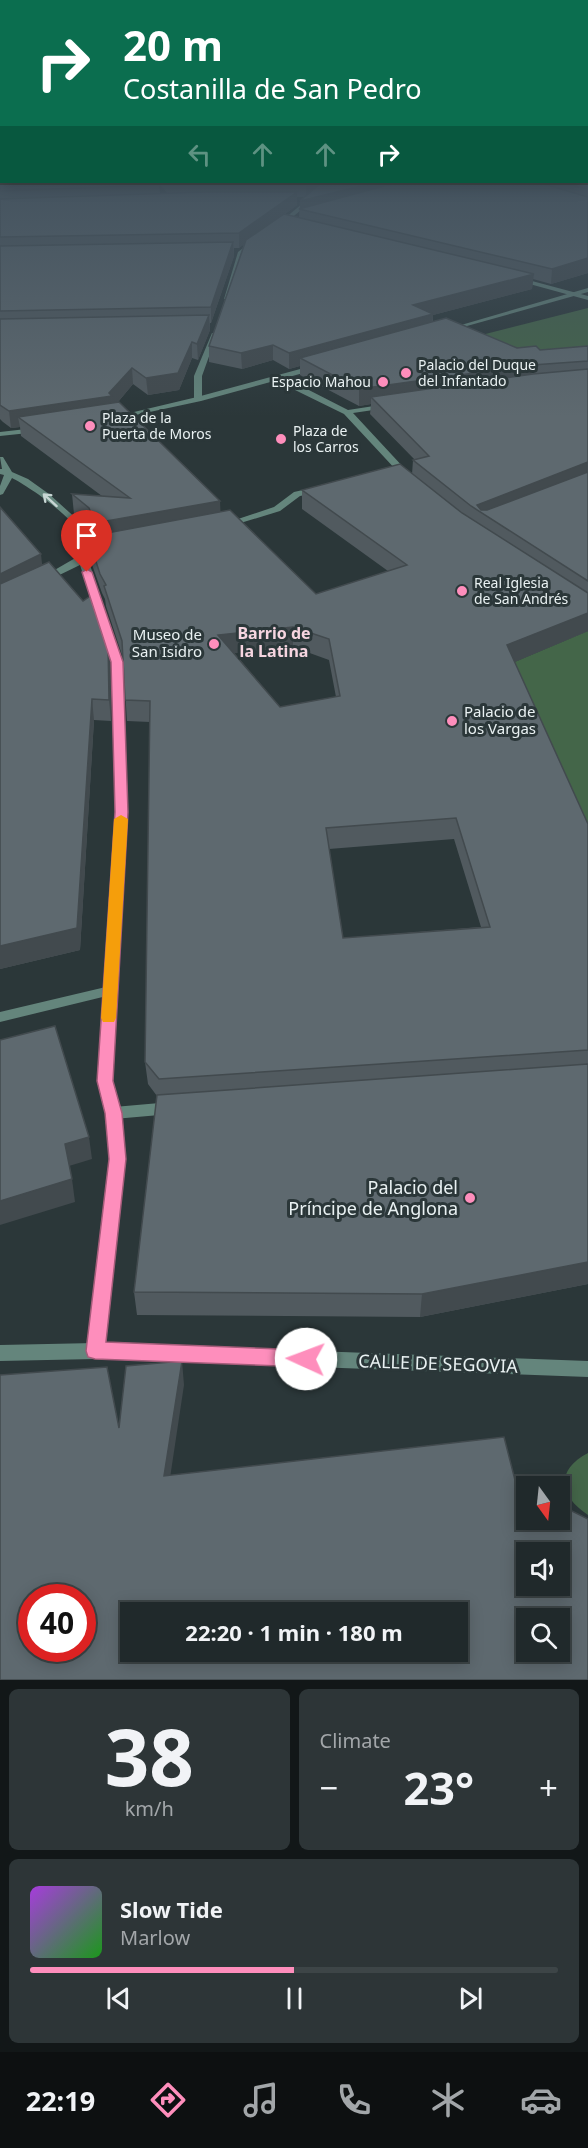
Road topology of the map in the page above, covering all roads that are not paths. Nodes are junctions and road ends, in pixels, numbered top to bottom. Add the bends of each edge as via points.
1 (239, 259) edge
2 (509, 277) edge
3 (588, 290) edge
4 (575, 294) junction
5 (588, 298) edge
6 (223, 306) edge
7 (204, 328) edge
8 (441, 332) edge
9 (327, 363) edge
10 (298, 388) dead end
11 (198, 399) junction
12 (396, 405) edge
13 (347, 412) junction
14 (108, 419) edge
15 (50, 428) edge
16 (0, 434) edge
17 (0, 459) edge
18 (4, 472) edge
19 (390, 474) edge
20 (403, 475) junction
21 (332, 486) edge
22 (412, 486) edge
23 (0, 492) edge
24 (217, 526) edge
25 (103, 549) edge
26 (87, 554) junction
27 (31, 585) edge
28 (110, 991) junction
29 (0, 1017) edge
30 (181, 1108) edge
31 (114, 1113) junction
32 (95, 1351) junction
33 (0, 1353) edge
34 (588, 1369) edge

1 - 6 street
2 - 4 street
3 - 4 street
4 - 5 street
4 - 8 street
7 - 11 street via 216,327 198,376
9 - 11 street
10 - 13 street
11 - 14 street
12 - 13 street
13 - 20 street
15 - 16 street
17 - 18 street
18 - 23 street via 5,485
26 -> 18 street via 91,542 86,532 35,486
19 - 20 street
20 - 22 street
21 - 24 street via 297,494 277,509
25 - 26 street
26 - 27 street
26 - 28 street via 117,662 122,812
28 - 29 street
28 - 31 street via 105,1081
30 - 31 street
31 - 32 street via 118,1159
32 - 33 street, CALLE DE SEGOVIA
32 - 34 street, CALLE DE SEGOVIA

